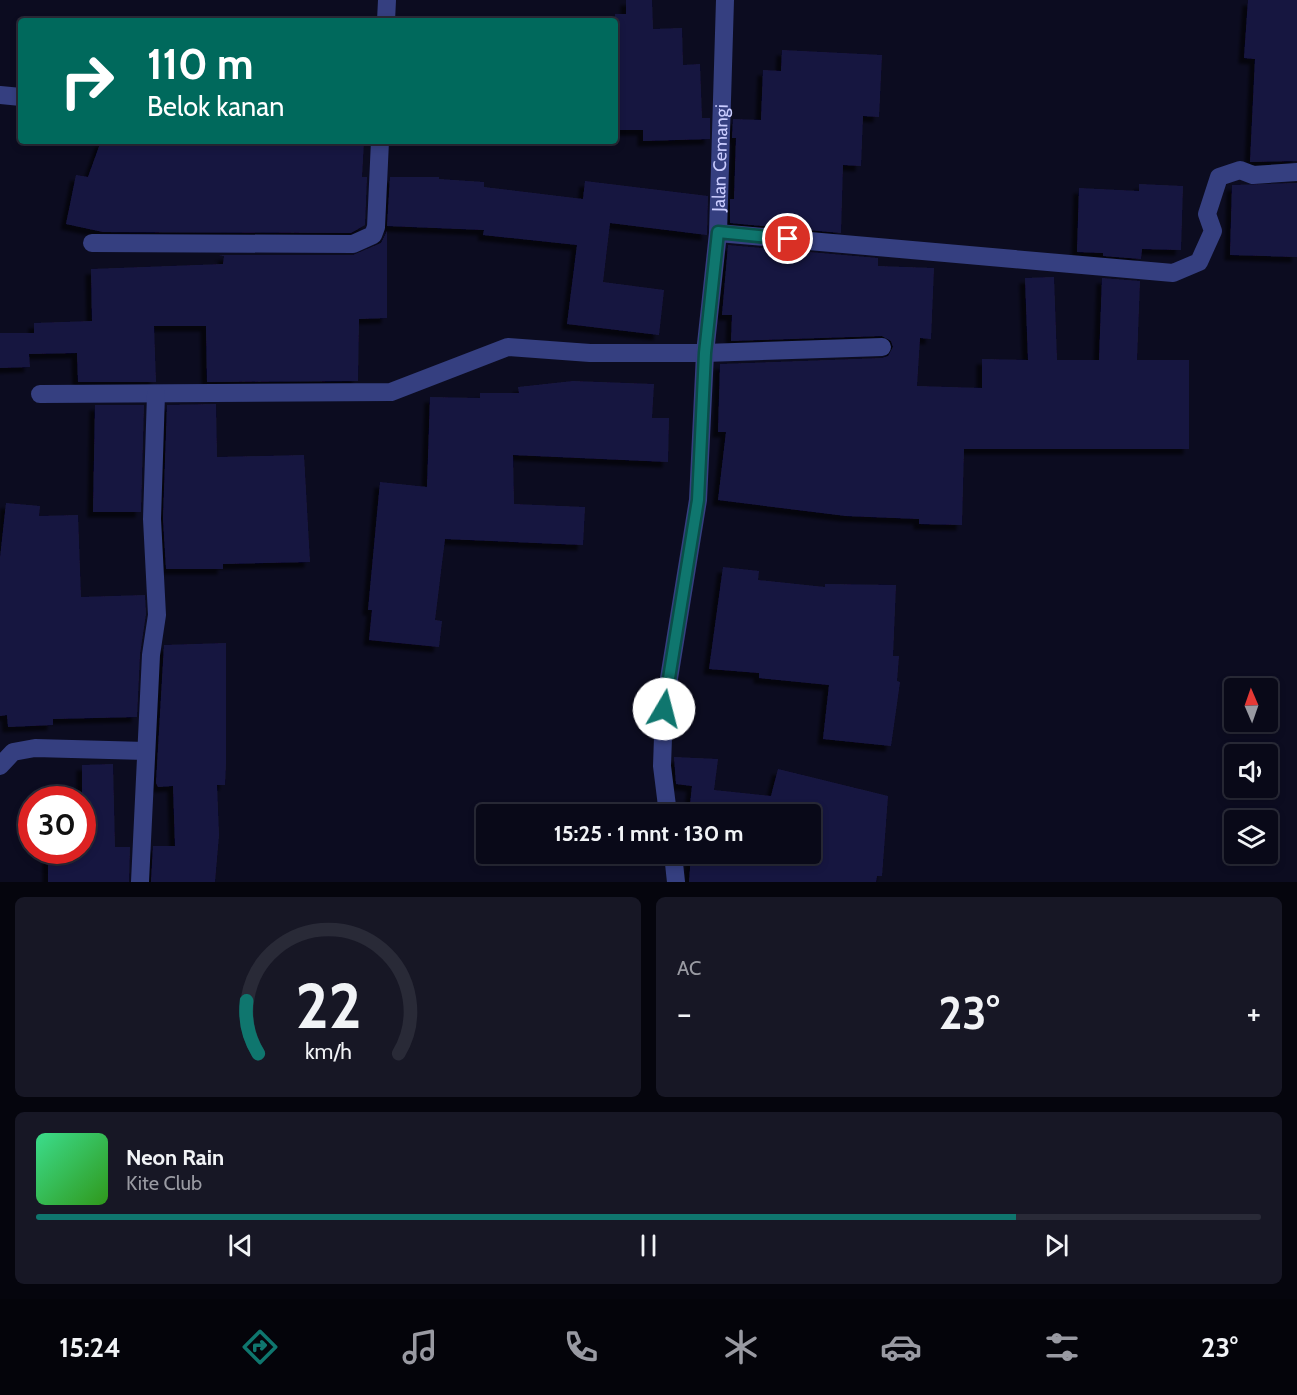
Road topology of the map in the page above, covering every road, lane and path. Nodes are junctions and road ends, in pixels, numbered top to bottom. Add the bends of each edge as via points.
1 (387, 0) edge
2 (725, 0) edge
3 (386, 18) edge
4 (0, 95) edge
5 (18, 97) edge
6 (380, 144) edge
7 (1297, 172) edge
8 (718, 232) junction
9 (92, 243) dead end
10 (882, 347) dead end
11 (705, 353) junction
12 (40, 394) dead end
13 (156, 394) junction
14 (146, 751) junction
15 (0, 766) edge
16 (667, 804) edge
17 (674, 864) edge
18 (140, 882) edge
19 (676, 882) edge

1 - 3 street
2 - 8 street, Jalan Cemangi
4 - 5 street
6 - 9 street via 376,227 373,236 363,242
7 - 8 street via 1253,175 1240,170 1219,177 1208,213 1214,231 1199,262 1173,273
8 - 11 street, Jalan Cemangi
10 - 11 street
11 - 13 street via 590,353 508,347 391,392
11 - 16 street, Jalan Cemangi via 698,500 664,709 662,766
12 - 13 street
13 - 14 street via 152,519 157,615
14 - 15 street via 35,748 13,752
14 - 18 street
17 - 19 street

